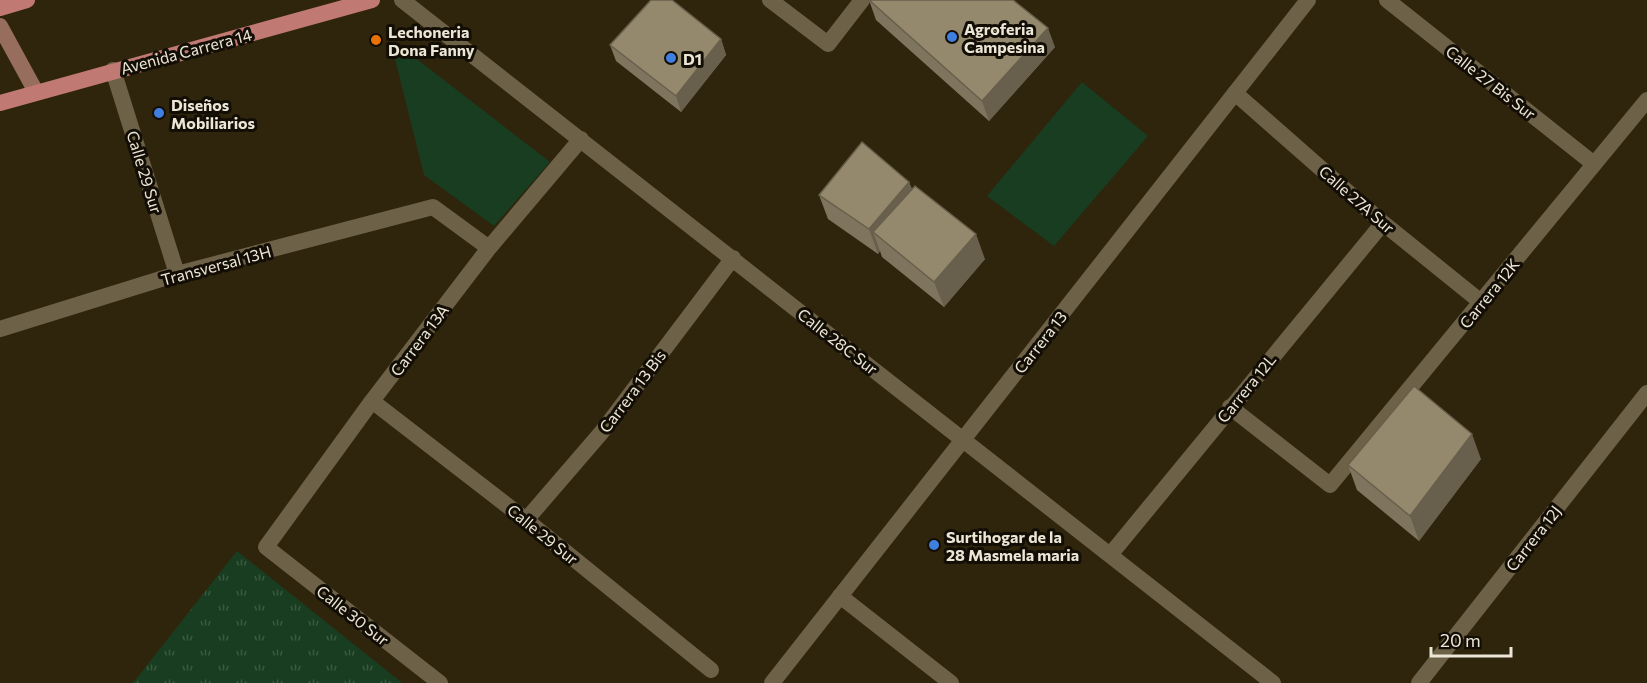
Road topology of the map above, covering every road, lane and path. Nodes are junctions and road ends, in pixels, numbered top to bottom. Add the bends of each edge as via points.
1 (27, 0) edge
2 (372, 0) edge
3 (402, 0) edge
4 (770, 0) edge
5 (862, 0) edge
6 (1308, 0) edge
7 (1387, 0) edge
8 (0, 8) edge
9 (0, 26) edge
10 (113, 70) junction
11 (36, 92) junction
12 (1235, 93) junction
13 (1647, 100) edge
14 (0, 103) edge
15 (581, 139) junction
16 (1594, 164) junction
17 (1383, 223) junction
18 (489, 248) junction
19 (733, 258) junction
20 (177, 274) junction
21 (1481, 302) junction
22 (0, 329) edge
23 (372, 400) junction
24 (1644, 404) edge
25 (1230, 407) junction
26 (963, 440) junction
27 (526, 520) junction
28 (266, 547) joint
29 (1110, 555) junction
30 (840, 596) junction
31 (711, 670) dead end
32 (440, 683) edge
33 (772, 683) edge
34 (951, 683) edge
35 (1273, 683) edge
36 (1419, 683) edge

1 - 8 main road
2 - 10 main road, Avenida Carrera 14
3 - 15 street, Calle 28C Sur
4 - 5 street via 828,44
6 - 12 street, Carrera 13
7 - 16 street, Calle 27 Bis Sur
9 - 11 main road
10 - 11 main road, Avenida Carrera 14
10 - 20 street, Calle 29 Sur
11 - 14 main road, Avenida Carrera 14
12 - 17 street, Calle 27A Sur
12 - 26 street, Carrera 13
13 - 16 street, Carrera 12K
15 - 18 street, Carrera 13A
15 - 19 street, Calle 28C Sur
16 - 21 street, Carrera 12K
17 - 21 street, Calle 27A Sur
17 - 25 street, Carrera 12L
18 - 20 street, Transversal 13H via 433,207
18 - 23 street, Carrera 13A
19 - 26 street, Calle 28C Sur
19 - 27 street, Carrera 13 Bis via 601,432
20 - 22 street, Transversal 13H
21 - 25 street, Carrera 12K via 1330,485
23 - 27 street, Calle 29 Sur
23 - 28 street, Carrera 13A
24 - 36 street, Carrera 12J
25 - 29 street, Carrera 12L
26 - 29 street, Calle 28C Sur
26 - 30 street, Carrera 13
27 - 31 street, Calle 29 Sur
28 - 32 street, Calle 30 Sur
29 - 35 street, Calle 28C Sur
30 - 33 street, Carrera 13
30 - 34 street

